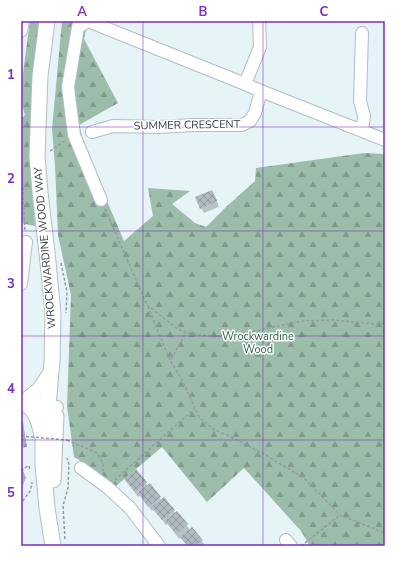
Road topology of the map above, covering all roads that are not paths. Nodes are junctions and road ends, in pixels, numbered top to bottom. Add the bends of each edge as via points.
1 (23, 21) edge
2 (47, 21) edge
3 (53, 21) edge
4 (88, 21) edge
5 (259, 21) edge
6 (21, 31) edge
7 (362, 34) dead end
8 (245, 84) junction
9 (261, 91) junction
10 (362, 131) junction
11 (92, 132) dead end
12 (385, 140) edge
13 (101, 200) road end
14 (26, 242) road end
15 (21, 284) edge
16 (51, 373) junction
17 (22, 401) edge
18 (52, 406) junction
19 (43, 442) junction
20 (73, 467) road end
21 (59, 544) edge
22 (159, 546) edge

1 - 6 street
2 - 16 main road, WROCKWARDINE WOOD WAY via 40,76 37,156 53,314
3 - 18 main road, WROCKWARDINE WOOD WAY via 46,73 43,140 62,331
4 - 8 street
4 - 13 street via 78,27 68,87 74,135
5 - 8 street via 260,47
7 - 10 street
8 - 9 street
9 - 10 street
9 - 11 street, SUMMER CRESCENT via 255,114 250,122 242,125 113,126
10 - 12 street
14 - 15 street
16 - 17 main road via 40,389
16 - 18 main road, WROCKWARDINE WOOD WAY
17 - 18 street
17 - 19 main road via 37,416
18 - 19 main road, WROCKWARDINE WOOD WAY
18 - 21 main road, WROCKWARDINE WOOD WAY via 52,496
19 - 21 main road, WROCKWARDINE WOOD WAY via 48,515
20 - 22 street via 105,485 130,508

